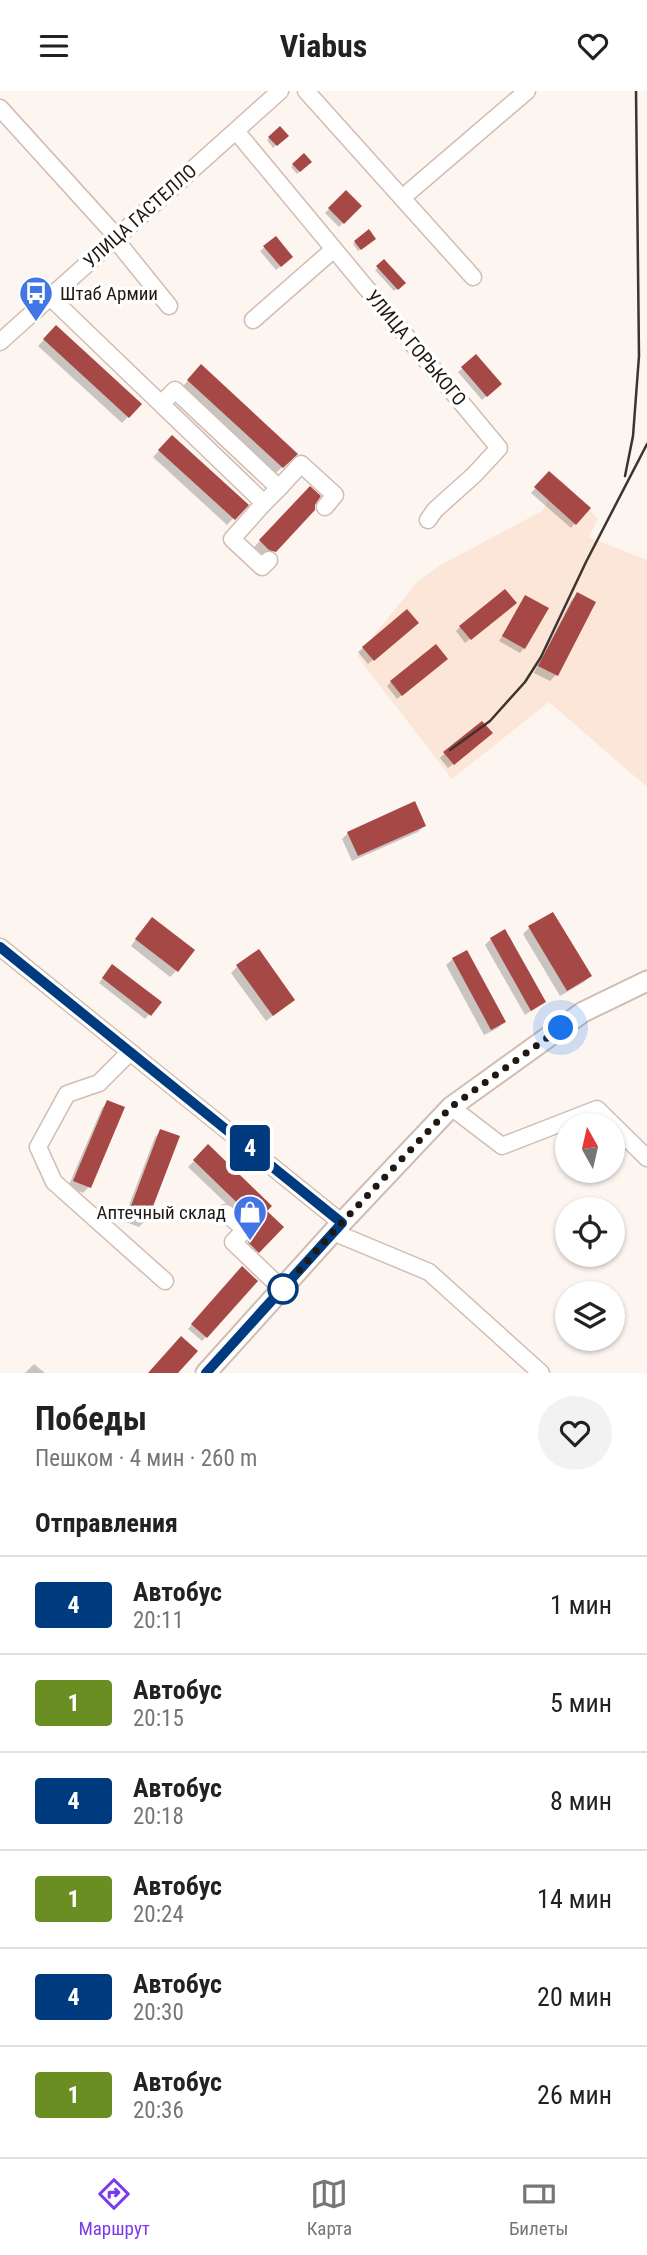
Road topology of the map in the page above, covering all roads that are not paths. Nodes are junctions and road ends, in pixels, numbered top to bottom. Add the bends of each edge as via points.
1 (280, 91) edge
2 (306, 91) edge
3 (527, 91) edge
4 (0, 108) edge
5 (236, 131) junction
6 (402, 198) junction
7 (116, 238) junction
8 (334, 249) junction
9 (473, 277) dead end
10 (50, 297) junction
11 (169, 306) dead end
12 (253, 320) dead end
13 (0, 342) edge
14 (161, 404) junction
15 (279, 488) junction
16 (264, 503) junction
17 (325, 507) dead end
18 (428, 520) dead end
19 (269, 560) dead end
20 (0, 947) edge
21 (647, 981) edge
22 (130, 1052) junction
23 (451, 1107) junction
24 (647, 1158) edge
25 (226, 1213) dead end
26 (337, 1227) junction
27 (165, 1281) dead end
28 (283, 1290) junction
29 (539, 1372) edge
30 (206, 1373) edge

1 - 5 street, УЛИЦА ГАСТЕЛЛО
2 - 6 street
3 - 6 street
4 - 7 street
5 - 7 street, УЛИЦА ГАСТЕЛЛО
5 - 8 street, УЛИЦА ГОРЬКОГО
6 - 9 street
7 - 10 street, УЛИЦА ГАСТЕЛЛО
7 - 11 street
8 - 12 street
8 - 18 street, УЛИЦА ГОРЬКОГО via 499,448
10 - 13 street, УЛИЦА ГАСТЕЛЛО
10 - 14 street
14 - 15 street via 175,390
14 - 16 street
15 - 16 street
15 - 17 street via 301,464 335,495
16 - 19 street via 232,539 262,568
20 - 22 street
21 - 23 main road via 583,1012
22 - 26 street
22 - 27 street via 99,1083 67,1094 38,1147 54,1182
23 - 24 street via 502,1146 597,1109
23 - 26 main road
25 - 28 street via 245,1230 233,1243
26 - 28 main road
26 - 29 street via 429,1272
28 - 30 main road

